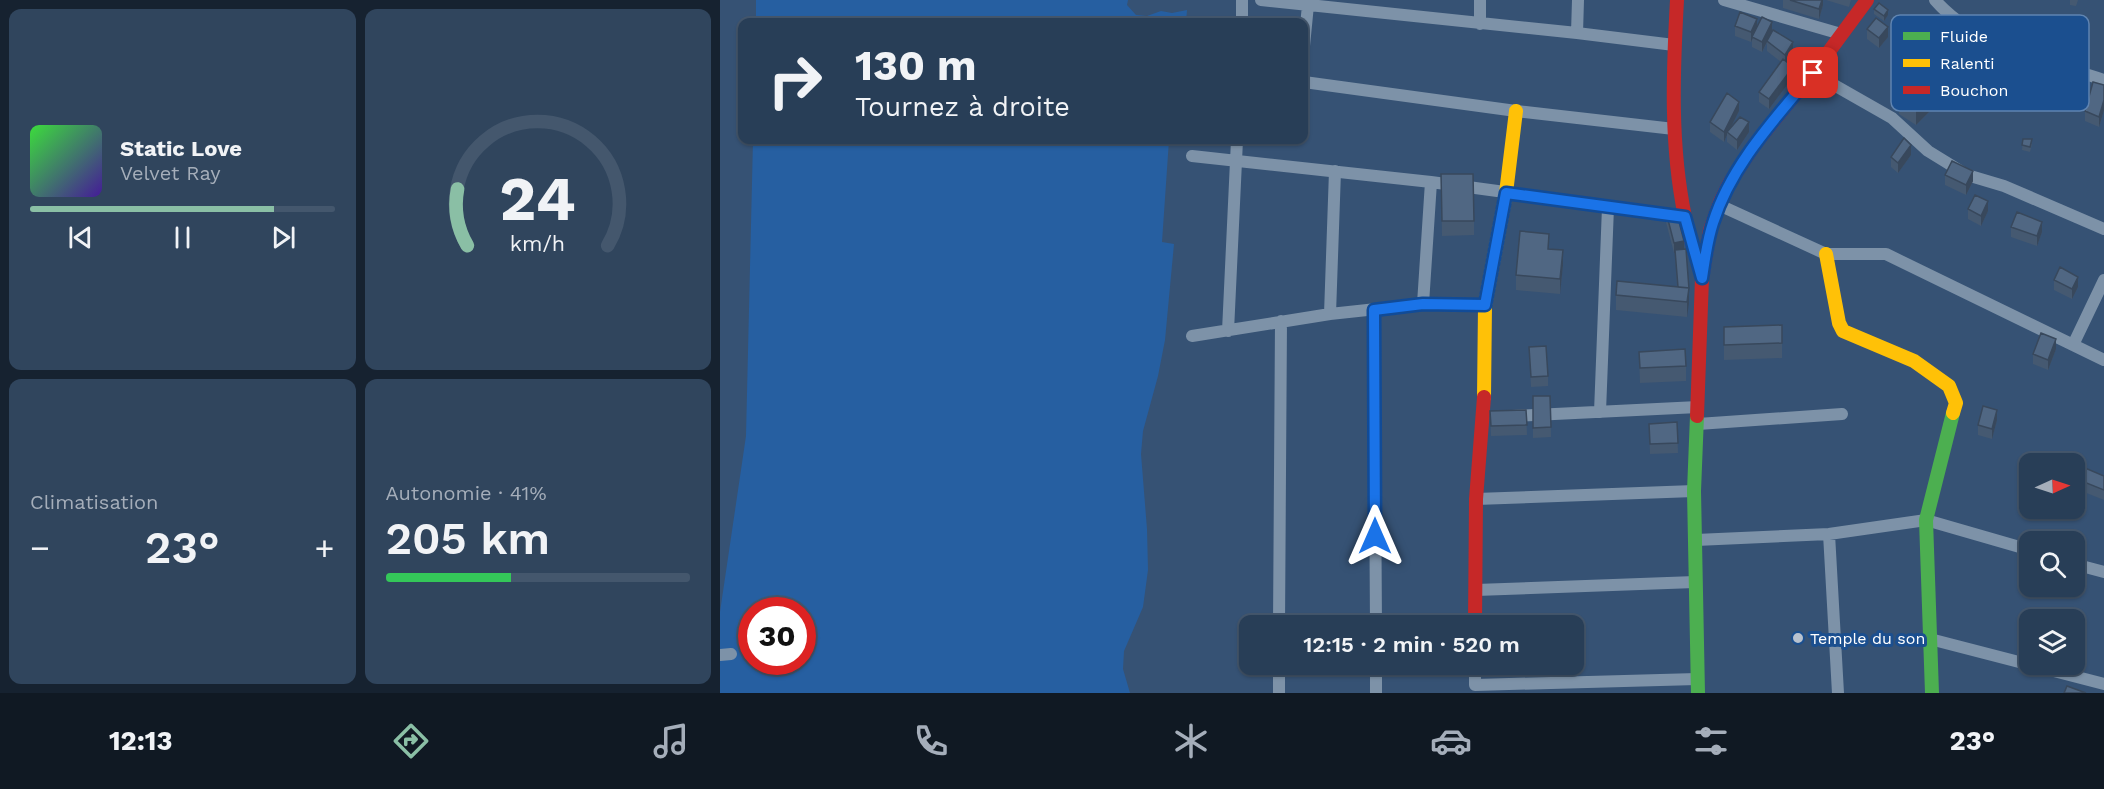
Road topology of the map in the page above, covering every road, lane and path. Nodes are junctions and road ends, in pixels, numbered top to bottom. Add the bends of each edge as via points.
1 (1242, 0) edge
2 (1261, 0) edge
3 (1390, 0) edge
4 (1480, 0) edge
5 (1578, 0) edge
6 (1677, 0) edge
7 (1724, 0) edge
8 (1867, 0) edge
9 (1935, 0) edge
10 (1279, 1) edge
11 (1308, 5) junction
12 (1390, 14) junction
13 (1949, 15) edge
14 (1242, 18) edge
15 (1307, 18) edge
16 (1480, 24) junction
17 (1577, 33) junction
18 (1841, 34) junction
19 (1674, 45) junction
20 (1813, 73) junction
21 (2089, 75) edge
22 (2104, 80) edge
23 (1308, 83) edge
24 (1516, 111) junction
25 (1674, 129) junction
26 (1237, 144) edge
27 (1192, 156) dead end
28 (1236, 159) junction
29 (1335, 171) junction
30 (1431, 182) junction
31 (1506, 193) junction
32 (1719, 205) junction
33 (1608, 207) junction
34 (1685, 217) junction
35 (2104, 229) edge
36 (1826, 254) junction
37 (1702, 278) junction
38 (2104, 280) edge
39 (1423, 304) junction
40 (1485, 305) junction
41 (1374, 310) junction
42 (1330, 314) junction
43 (1281, 321) junction
44 (1228, 331) junction
45 (1192, 336) dead end
46 (2073, 345) junction
47 (2104, 360) edge
48 (1698, 407) junction
49 (1600, 412) junction
50 (1842, 414) dead end
51 (1484, 417) junction
52 (1698, 424) junction
53 (1694, 491) junction
54 (1476, 499) junction
55 (1926, 520) junction
56 (1829, 534) junction
57 (1696, 540) junction
58 (2019, 547) edge
59 (2085, 567) edge
60 (2104, 572) edge
61 (1695, 582) junction
62 (1476, 590) junction
63 (1279, 615) edge
64 (1376, 615) edge
65 (1475, 615) edge
66 (1930, 639) junction
67 (1279, 675) edge
68 (1376, 675) edge
69 (1475, 675) edge
70 (2104, 684) edge
71 (1697, 686) edge
72 (1279, 693) edge
73 (1376, 693) edge
74 (1838, 693) edge
75 (1932, 693) edge

1 - 14 street
2 - 10 street
3 - 12 street
4 - 16 street
5 - 17 street
6 - 19 street
7 - 18 street
8 - 18 street
9 - 13 street
10 - 11 street
11 - 12 street
11 - 15 street
12 - 16 street
16 - 17 street
17 - 19 street
18 - 20 street
19 - 25 street
20 - 32 street via 1760,137
20 - 35 street via 1892,118 1928,151 1967,176 2004,186
21 - 22 street
23 - 24 street
24 - 25 street
24 - 31 street
25 - 34 street
26 - 28 street
27 - 28 street
28 - 29 street
28 - 44 street
29 - 30 street
29 - 42 street
30 - 31 street
30 - 39 street
31 - 33 street
31 - 40 street
32 - 36 street
32 - 37 street via 1707,243
33 - 34 street
33 - 49 street
34 - 37 street
36 - 46 street via 1886,254
36 - 55 street via 1843,331 1914,361 1949,386 1956,403
37 - 48 street
38 - 46 street
39 - 40 street
39 - 41 street
40 - 51 street
41 - 42 street
41 - 64 street
42 - 43 street
43 - 44 street
43 - 63 street
44 - 45 street
46 - 47 street
48 - 49 street
48 - 52 street
49 - 51 street
50 - 52 street
51 - 54 street
52 - 53 street
53 - 54 street
53 - 57 street
54 - 62 street
55 - 56 street
55 - 58 street
55 - 66 street
56 - 57 street
56 - 74 street
57 - 61 street
59 - 60 street
61 - 62 street
61 - 71 street
62 - 65 street
66 - 70 street
66 - 75 street
67 - 72 street
68 - 73 street
69 - 71 street via 1475,685

